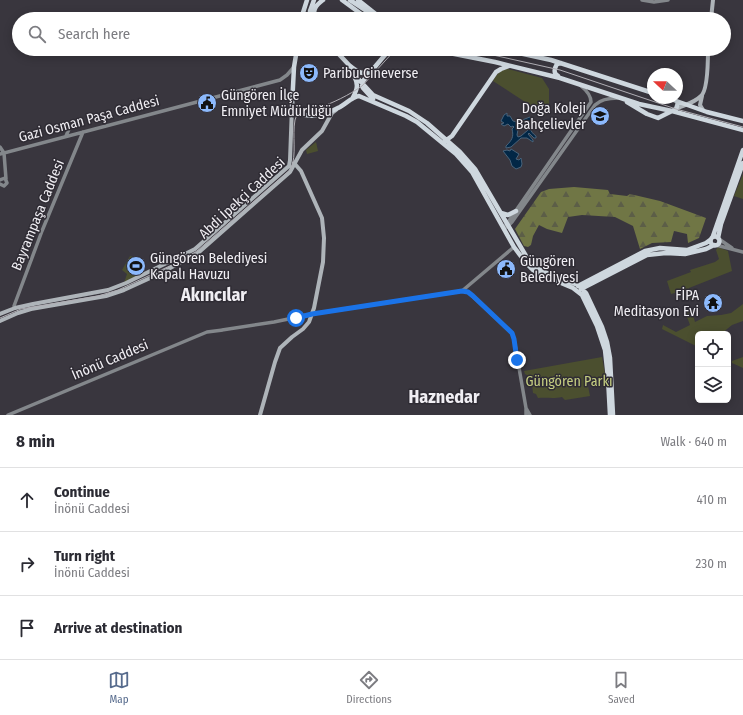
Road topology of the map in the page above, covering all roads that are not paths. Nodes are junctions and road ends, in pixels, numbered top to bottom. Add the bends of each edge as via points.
1 (307, 0) edge
2 (310, 0) edge
3 (314, 0) edge
4 (317, 0) edge
5 (323, 0) edge
6 (342, 0) edge
7 (350, 0) edge
8 (642, 0) edge
9 (668, 0) edge
10 (713, 0) edge
11 (357, 2) edge
12 (314, 8) junction
13 (303, 12) edge
14 (307, 12) edge
15 (310, 12) edge
16 (313, 12) edge
17 (359, 12) edge
18 (370, 12) edge
19 (372, 12) edge
20 (712, 12) edge
21 (296, 56) edge
22 (340, 56) edge
23 (383, 56) edge
24 (463, 56) edge
25 (532, 56) edge
26 (707, 56) edge
27 (561, 64) junction
28 (512, 66) junction
29 (294, 67) junction
30 (349, 67) junction
31 (372, 69) junction
32 (560, 78) junction
33 (362, 84) junction
34 (579, 84) junction
35 (647, 91) edge
36 (702, 96) junction
37 (621, 98) junction
38 (352, 99) junction
39 (683, 103) edge
40 (678, 104) edge
41 (687, 105) junction
42 (292, 106) junction
43 (340, 107) junction
44 (384, 107) junction
45 (674, 110) junction
46 (707, 112) junction
47 (291, 115) junction
48 (305, 115) junction
49 (743, 121) edge
50 (69, 129) dead end
51 (742, 130) edge
52 (83, 132) junction
53 (66, 136) junction
54 (452, 136) junction
55 (444, 141) junction
56 (453, 146) junction
57 (0, 148) edge
58 (743, 150) edge
59 (2, 153) edge
60 (743, 163) edge
61 (290, 164) junction
62 (295, 164) junction
63 (2, 180) edge
64 (2, 185) edge
65 (0, 190) edge
66 (516, 211) junction
67 (500, 212) junction
68 (507, 226) junction
69 (715, 238) junction
70 (715, 245) junction
71 (514, 247) junction
72 (733, 249) junction
73 (743, 252) edge
74 (589, 285) junction
75 (579, 288) junction
76 (462, 291) junction
77 (586, 293) junction
78 (14, 307) junction
79 (0, 314) edge
80 (312, 314) junction
81 (0, 321) edge
82 (611, 405) junction
83 (526, 408) junction
84 (8, 415) edge
85 (260, 415) edge
86 (526, 415) edge
87 (530, 415) edge
88 (609, 415) edge
89 (614, 415) edge

1 - 13 main road
2 - 14 main road
3 - 15 main road
4 - 12 main road
5 - 12 main road
6 - 17 main road
7 - 11 main road
8 - 9 street
10 - 20 main road
11 - 18 main road
11 - 19 main road
12 - 16 main road
21 - 29 main road
22 - 30 main road
23 - 31 main road
24 - 28 main road
25 - 27 main road
26 - 36 main road
27 - 32 main road via 557,64 554,69
27 - 35 main road
28 - 32 main road
28 - 54 main road via 496,72
29 - 42 main road
29 - 52 street, Gazi Osman Paşa Caddesi via 280,80
30 - 31 main road via 362,73
30 - 33 main road
30 - 38 main road via 357,82
31 - 33 main road
32 - 34 main road
33 - 44 main road via 368,95
33 - 55 main road via 373,96 409,111
34 - 37 main road
34 - 66 street via 586,90 591,102
36 - 41 main road
36 - 46 main road via 700,107
37 - 45 main road
37 - 45 main road via 654,117 662,117
37 - 68 street via 606,99 595,105
38 - 43 main road
38 - 44 main road via 359,96
39 - 41 main road
40 - 45 main road
41 - 45 main road
41 - 46 main road
42 - 47 main road, Abdi İpekçi Caddesi
42 - 48 main road via 297,112
43 - 48 main road via 319,115
43 - 62 main road, Abdi İpekçi Caddesi via 332,113 322,131 302,150
44 - 55 main road via 417,122
45 - 51 main road
46 - 49 main road
47 - 48 main road
47 - 61 main road, Abdi İpekçi Caddesi
50 - 53 street
52 - 53 street, Gazi Osman Paşa Caddesi
52 - 78 street, Bayrampaşa Caddesi
53 - 59 street, Gazi Osman Paşa Caddesi
54 - 55 main road
54 - 56 main road
55 - 56 main road
55 - 68 main road via 472,172
56 - 67 main road via 475,169
57 - 59 street
58 - 69 main road
59 - 63 street via 6,169
60 - 69 main road
61 - 62 main road
61 - 78 main road, Abdi İpekçi Caddesi via 195,249 112,288
62 - 80 main road via 303,175 322,218 323,262
62 - 81 main road, Abdi İpekçi Caddesi via 262,198 198,253 160,274 106,296 32,308
63 - 64 street via 7,183
64 - 65 street
66 - 67 main road via 508,215
66 - 68 street
67 - 68 main road
68 - 71 main road
68 - 75 main road via 532,264 551,276
69 - 70 main road via 719,243
69 - 70 main road via 711,244
69 - 72 street
69 - 75 main road via 687,250 645,250
70 - 72 street
70 - 74 main road via 685,254 647,255
71 - 75 main road via 533,270
71 - 76 street
72 - 73 street
74 - 75 main road
74 - 77 main road
75 - 77 main road
75 - 82 main road via 602,338
76 - 80 street, İnönü Caddesi
76 - 83 street via 473,296 512,333
77 - 82 main road via 607,342
78 - 79 main road, Abdi İpekçi Caddesi
80 - 84 street, İnönü Caddesi via 207,332
80 - 85 main road via 303,329 280,348
82 - 88 main road
82 - 89 main road
83 - 86 street
83 - 87 street

